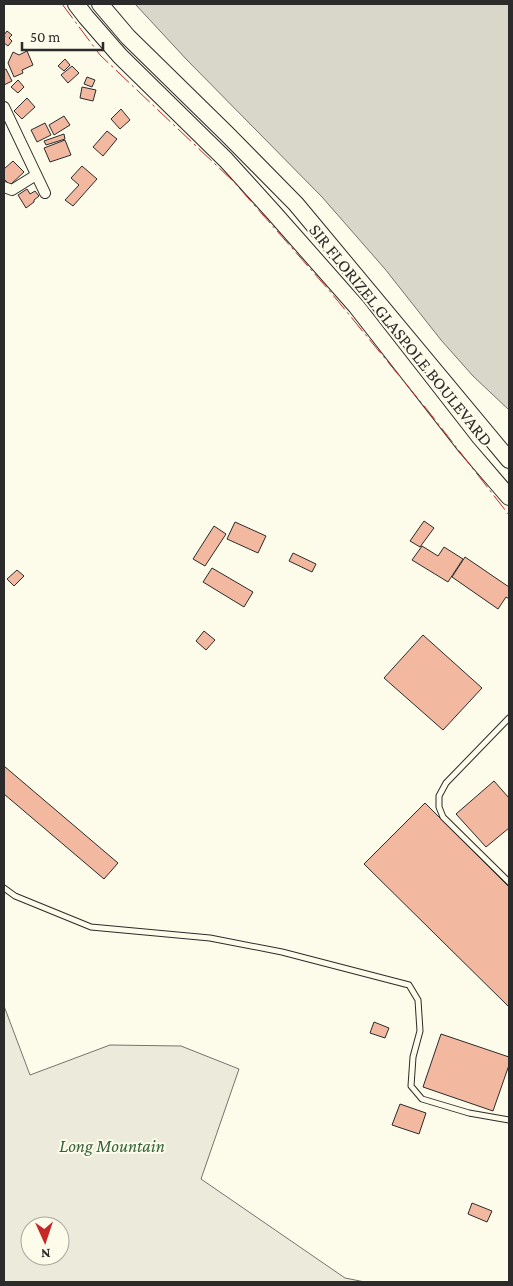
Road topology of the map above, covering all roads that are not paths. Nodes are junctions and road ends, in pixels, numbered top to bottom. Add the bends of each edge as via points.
1 (76, 4) edge
2 (100, 4) edge
3 (4, 108) edge
4 (36, 175) junction
5 (4, 187) edge
6 (45, 193) dead end
7 (509, 460) edge
8 (509, 497) edge
9 (509, 718) edge
10 (509, 882) edge
11 (4, 888) edge
12 (509, 1120) edge

1 - 8 highway, SIR FLORIZEL GLASPOLE BOULEVARD via 120,56 226,160 356,306
2 - 7 highway, SIR FLORIZEL GLASPOLE BOULEVARD via 128,37 296,204
3 - 4 street
4 - 5 street via 12,190
4 - 6 street
9 - 10 lane via 446,783 439,796 439,807 443,817
11 - 12 lane via 15,896 91,927 210,938 282,952 409,985 418,1000 420,1031 413,1057 411,1086 422,1099 469,1113

